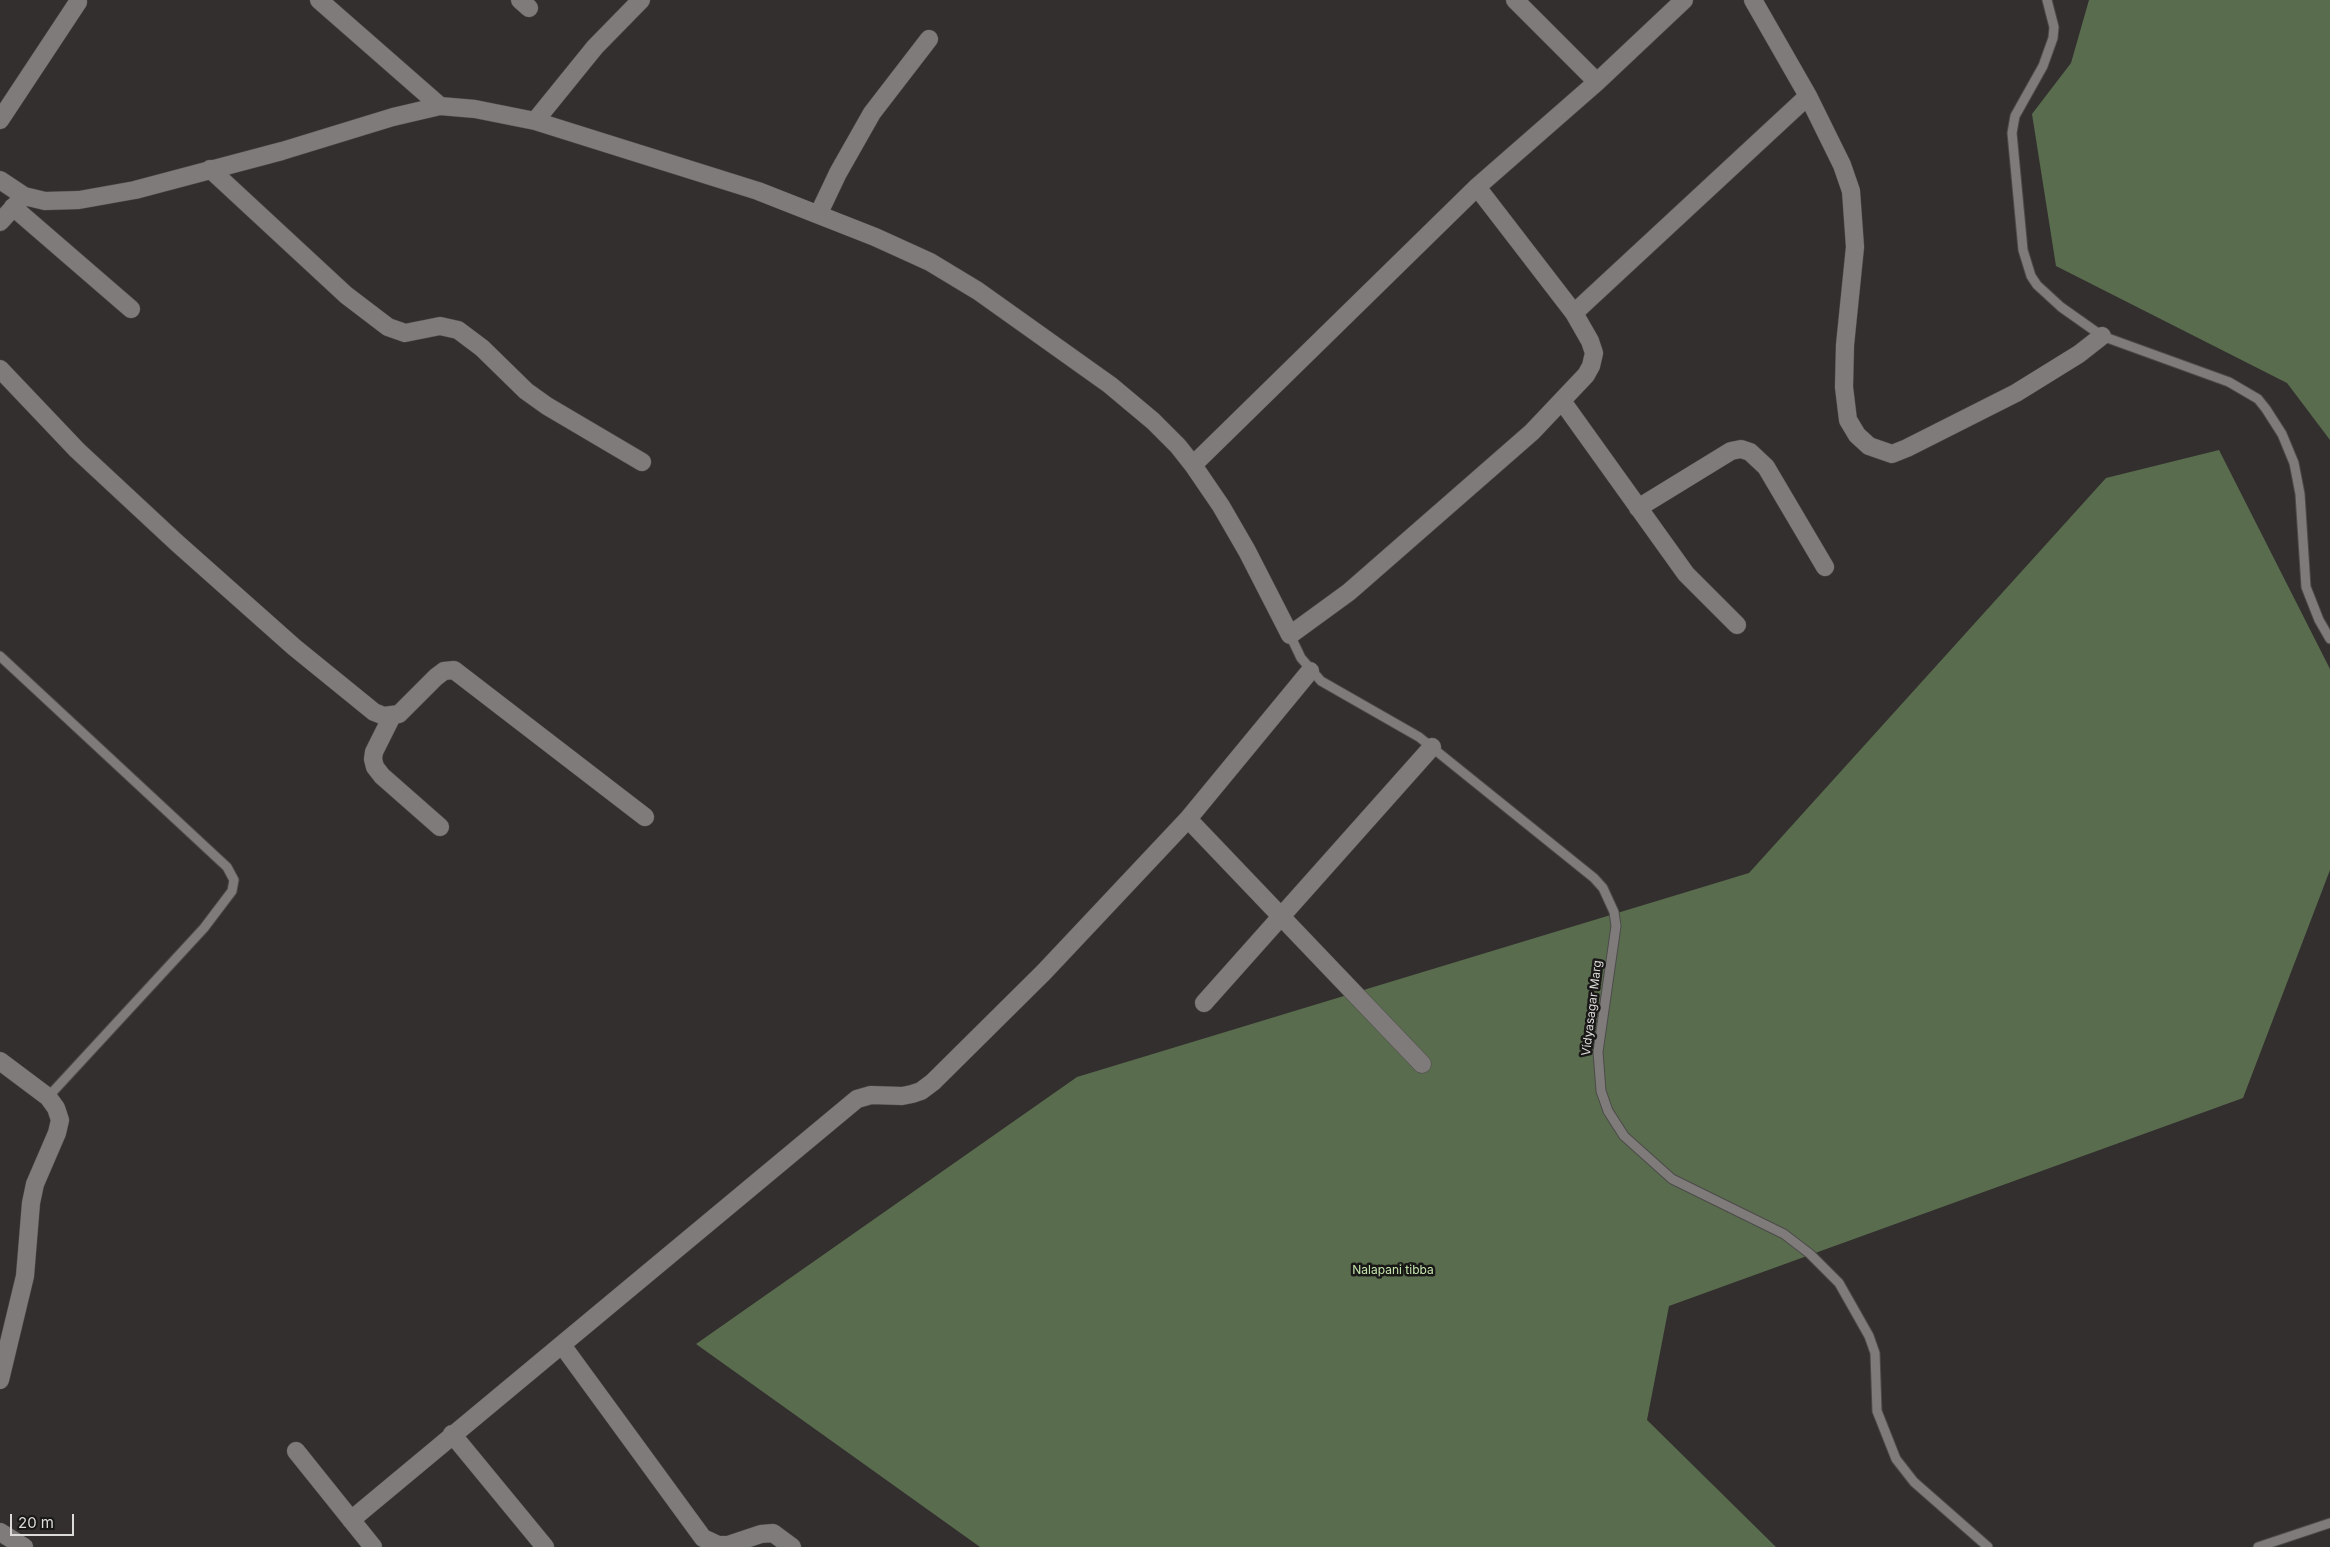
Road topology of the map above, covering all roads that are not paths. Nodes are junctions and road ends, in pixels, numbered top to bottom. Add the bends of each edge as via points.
1 (319, 0) edge
2 (642, 0) edge
3 (1515, 0) edge
4 (1684, 0) edge
5 (1754, 0) edge
6 (2047, 0) edge
7 (78, 2) dead end
8 (929, 39) dead end
9 (1597, 82) junction
10 (1808, 96) junction
11 (440, 106) junction
12 (0, 120) edge
13 (535, 121) junction
14 (210, 169) junction
15 (0, 180) edge
16 (1478, 187) junction
17 (18, 202) junction
18 (818, 214) junction
19 (0, 222) edge
20 (131, 309) dead end
21 (1574, 313) junction
22 (2102, 336) junction
23 (0, 369) edge
24 (1562, 401) junction
25 (642, 462) dead end
26 (1193, 465) junction
27 (1638, 508) junction
28 (1825, 567) dead end
29 (1737, 625) dead end
30 (1290, 635) junction
31 (2330, 639) edge
32 (0, 656) edge
33 (1310, 671) junction
34 (392, 716) junction
35 (1432, 747) junction
36 (645, 817) dead end
37 (1188, 819) junction
38 (440, 827) dead end
39 (1281, 917) junction
40 (1204, 1003) dead end
41 (0, 1061) edge
42 (1422, 1064) dead end
43 (48, 1097) junction
44 (562, 1345) junction
45 (0, 1380) edge
46 (452, 1434) junction
47 (296, 1451) dead end
48 (351, 1520) junction
49 (2330, 1524) edge
50 (0, 1532) edge
51 (24, 1547) edge
52 (373, 1547) edge
53 (545, 1547) edge
54 (792, 1547) edge
55 (1988, 1547) edge
56 (2258, 1547) edge

1 - 11 street
2 - 13 street via 595,48
3 - 9 street
4 - 9 street
5 - 10 street
6 - 22 lane via 2054,27 2053,38 2043,66 2015,116 2012,132 2024,250 2037,285
7 - 12 street
8 - 18 street via 872,113
9 - 16 street
10 - 21 street
10 - 22 street via 1842,165 1851,191 1855,247 1844,387 1848,420 1869,446 1892,454 1907,448 2025,388
11 - 13 street
11 - 14 street
13 - 18 street via 758,191
14 - 17 street via 135,190 78,200
14 - 25 street via 346,295 388,327 400,333 440,326 458,330 482,348 526,391
15 - 17 street
16 - 21 street
16 - 26 street
17 - 19 street
17 - 20 street
18 - 26 street via 930,262 978,291 1110,385 1178,446
21 - 24 street via 1594,353 1586,375
22 - 31 lane via 2229,382 2258,399 2266,409 2282,434 2294,463 2300,494 2306,587
23 - 34 street via 77,450 294,647 374,712
24 - 27 street
24 - 30 street via 1532,432 1349,592
26 - 30 street via 1247,551
27 - 28 street via 1731,451 1742,449 1766,467
27 - 29 street via 1686,574
30 - 33 lane, Vidyasagar Marg
32 - 43 lane via 227,867 234,880 232,891 204,928
33 - 35 lane, Vidyasagar Marg via 1333,689 1399,724
33 - 37 street
34 - 36 street via 399,714 444,671 454,670
34 - 38 street via 374,752 374,767
35 - 39 street
35 - 55 lane, Vidyasagar Marg via 1594,878 1608,896 1616,926 1600,1026 1598,1070 1608,1111 1624,1136 1672,1179 1784,1234 1833,1276 1846,1293 1875,1353 1877,1411 1896,1458 1914,1482
37 - 39 street
37 - 44 street via 1044,972 933,1082 912,1094 871,1095 857,1099
39 - 40 street
39 - 42 street
41 - 43 street
43 - 45 street via 60,1120 35,1184 25,1276
44 - 46 street
44 - 54 street via 703,1538 718,1545 728,1545 773,1533
46 - 48 street
46 - 53 street
47 - 48 street
48 - 52 street
49 - 56 lane
50 - 51 street

